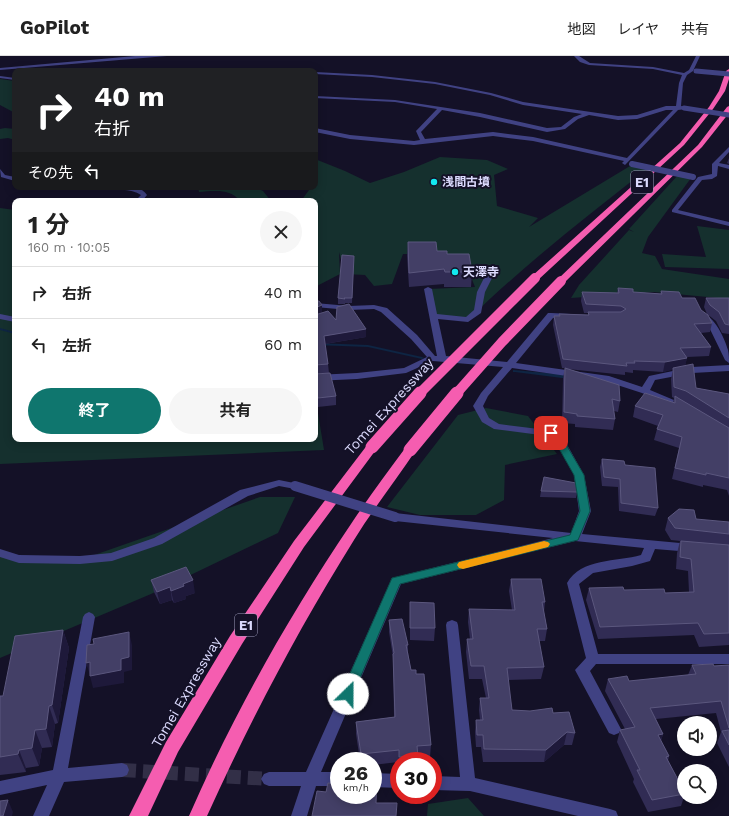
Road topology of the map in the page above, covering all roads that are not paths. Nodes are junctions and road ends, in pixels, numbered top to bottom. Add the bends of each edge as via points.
1 (165, 56) edge
2 (576, 56) edge
3 (698, 56) edge
4 (0, 69) edge
5 (693, 71) junction
6 (729, 71) edge
7 (318, 73) edge
8 (685, 74) junction
9 (729, 74) edge
10 (0, 77) edge
11 (12, 79) edge
12 (318, 97) edge
13 (441, 108) junction
14 (681, 108) junction
15 (729, 108) edge
16 (587, 114) junction
17 (729, 115) edge
18 (318, 131) edge
19 (423, 141) junction
20 (729, 149) edge
21 (630, 162) junction
22 (715, 164) junction
23 (729, 167) edge
24 (0, 171) edge
25 (696, 177) junction
26 (12, 178) edge
27 (136, 190) edge
28 (142, 198) edge
29 (729, 224) edge
30 (491, 272) dead end
31 (428, 289) dead end
32 (318, 306) edge
33 (349, 308) junction
34 (699, 309) edge
35 (331, 315) edge
36 (0, 316) edge
37 (433, 316) junction
38 (581, 316) edge
39 (12, 319) edge
40 (432, 358) junction
41 (442, 359) junction
42 (729, 360) edge
43 (509, 366) junction
44 (729, 368) edge
45 (318, 378) edge
46 (644, 391) junction
47 (684, 408) edge
48 (575, 537) junction
49 (651, 544) junction
50 (706, 549) edge
51 (0, 553) edge
52 (89, 616) dead end
53 (452, 625) dead end
54 (593, 659) junction
55 (729, 659) edge
56 (614, 729) dead end
57 (122, 770) tunnel mouth
58 (59, 776) junction
59 (312, 778) junction
60 (269, 779) tunnel mouth
61 (330, 779) edge
62 (442, 783) edge
63 (468, 784) junction
64 (0, 788) edge
65 (41, 816) edge
66 (138, 816) edge
67 (198, 816) edge
68 (299, 816) edge
69 (610, 816) edge

1 - 4 street via 139,56
2 - 8 street via 589,64 653,68
3 - 5 street
5 - 8 street
5 - 9 street, bridge
6 - 66 highway, Tomei Expressway / E1, bridge via 722,91 682,144 535,278 418,395 372,447 299,544 236,640 172,747
7 - 16 street via 434,83
8 - 14 street via 681,83
10 - 11 street
12 - 13 street via 395,101
13 - 16 street via 548,130 563,128 576,118
13 - 19 street via 418,132
14 - 16 street via 666,108 628,118
14 - 17 street, bridge
14 - 21 street
15 - 67 highway, E1, bridge via 700,146 663,184 522,320 447,403 410,450 350,535 296,624 226,754
18 - 19 street via 350,137 409,143
19 - 21 street via 493,134 533,139
20 - 22 street
21 - 25 street, bridge
22 - 23 street
22 - 25 street via 715,175
24 - 26 street via 3,176
25 - 29 street via 674,211
27 - 28 street via 142,192 144,196
30 - 37 street via 481,292 478,311 468,320
31 - 37 street
32 - 33 street
33 - 35 street
33 - 40 street via 374,307 384,310 414,337
34 - 42 street via 711,322
36 - 39 street
37 - 41 street
38 - 43 street via 551,316
40 - 41 street
40 - 45 street via 406,370
41 - 43 street via 497,362
43 - 46 street via 609,379
43 - 48 street via 484,394 478,406 485,420 497,427 551,433 561,443 579,475 585,511
44 - 46 street via 692,370 652,378
46 - 47 street
48 - 49 street
48 - 51 street, bridge via 395,517 279,483 244,493 158,541 112,557 80,560 34,559
48 - 59 street via 396,581
49 - 50 street
49 - 54 street via 646,558 590,569 573,583
52 - 58 street
53 - 63 street
54 - 55 street
54 - 56 street via 582,670
57 - 58 street
58 - 64 street
58 - 65 street
59 - 60 street
59 - 61 street
59 - 68 street
62 - 63 street
63 - 69 street

